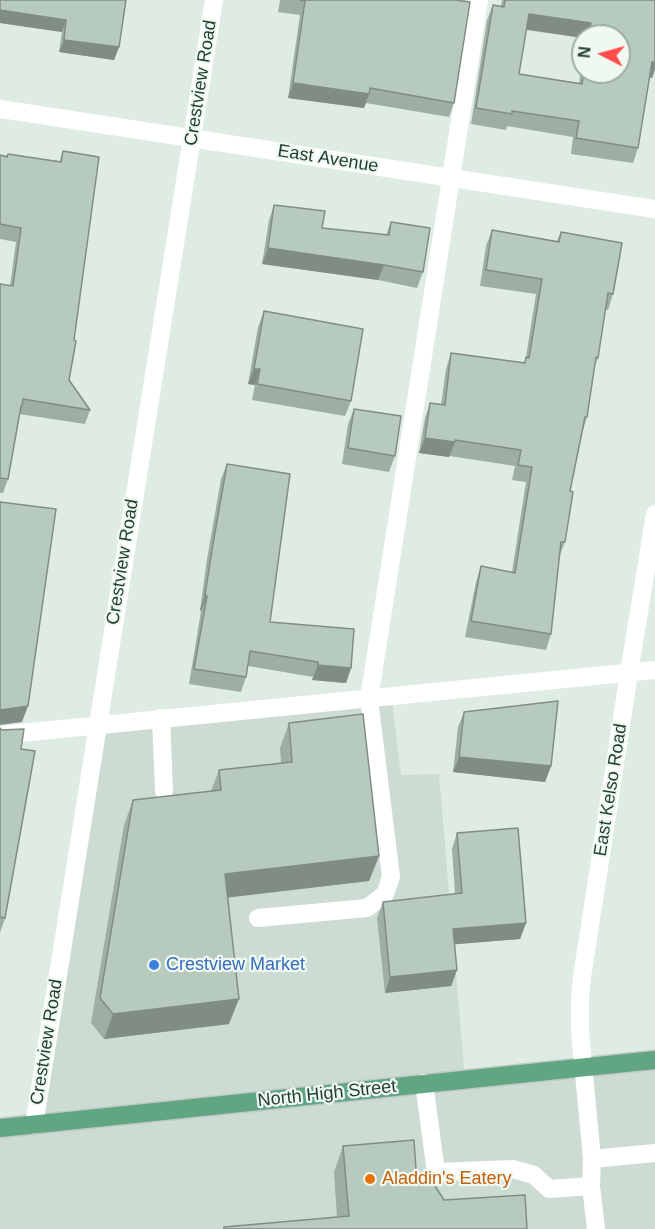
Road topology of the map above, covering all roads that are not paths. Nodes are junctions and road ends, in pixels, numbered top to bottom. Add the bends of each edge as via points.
1 (214, 0) edge
2 (479, 0) edge
3 (0, 108) edge
4 (192, 138) junction
5 (451, 178) junction
6 (655, 209) edge
7 (655, 514) edge
8 (655, 670) edge
9 (629, 673) junction
10 (369, 699) junction
11 (161, 718) junction
12 (97, 724) junction
13 (0, 735) edge
14 (164, 790) dead end
15 (258, 918) dead end
16 (655, 1060) edge
17 (583, 1067) junction
18 (424, 1083) junction
19 (33, 1125) junction
20 (0, 1128) edge
21 (655, 1153) edge
22 (592, 1158) junction
23 (591, 1186) junction
24 (596, 1229) edge

1 - 4 street, Crestview Road
2 - 5 street
3 - 4 street, East Avenue
4 - 5 street, East Avenue
4 - 12 street, Crestview Road
5 - 6 street, East Avenue
5 - 10 street
7 - 9 street, East Kelso Road
8 - 9 street
9 - 10 street
9 - 17 street, East Kelso Road via 582,977
10 - 11 street
10 - 15 street via 391,877 384,894 367,908
11 - 12 street
11 - 14 street
12 - 13 street
12 - 19 street, Crestview Road
16 - 17 main road, North High Street
17 - 18 main road, North High Street
17 - 22 street, East Kelso Road
18 - 19 main road, North High Street
18 - 23 street via 436,1172 513,1169 534,1175 549,1189
19 - 20 main road, North High Street
21 - 22 street
22 - 23 street, East Kelso Road
23 - 24 street, East Kelso Road

